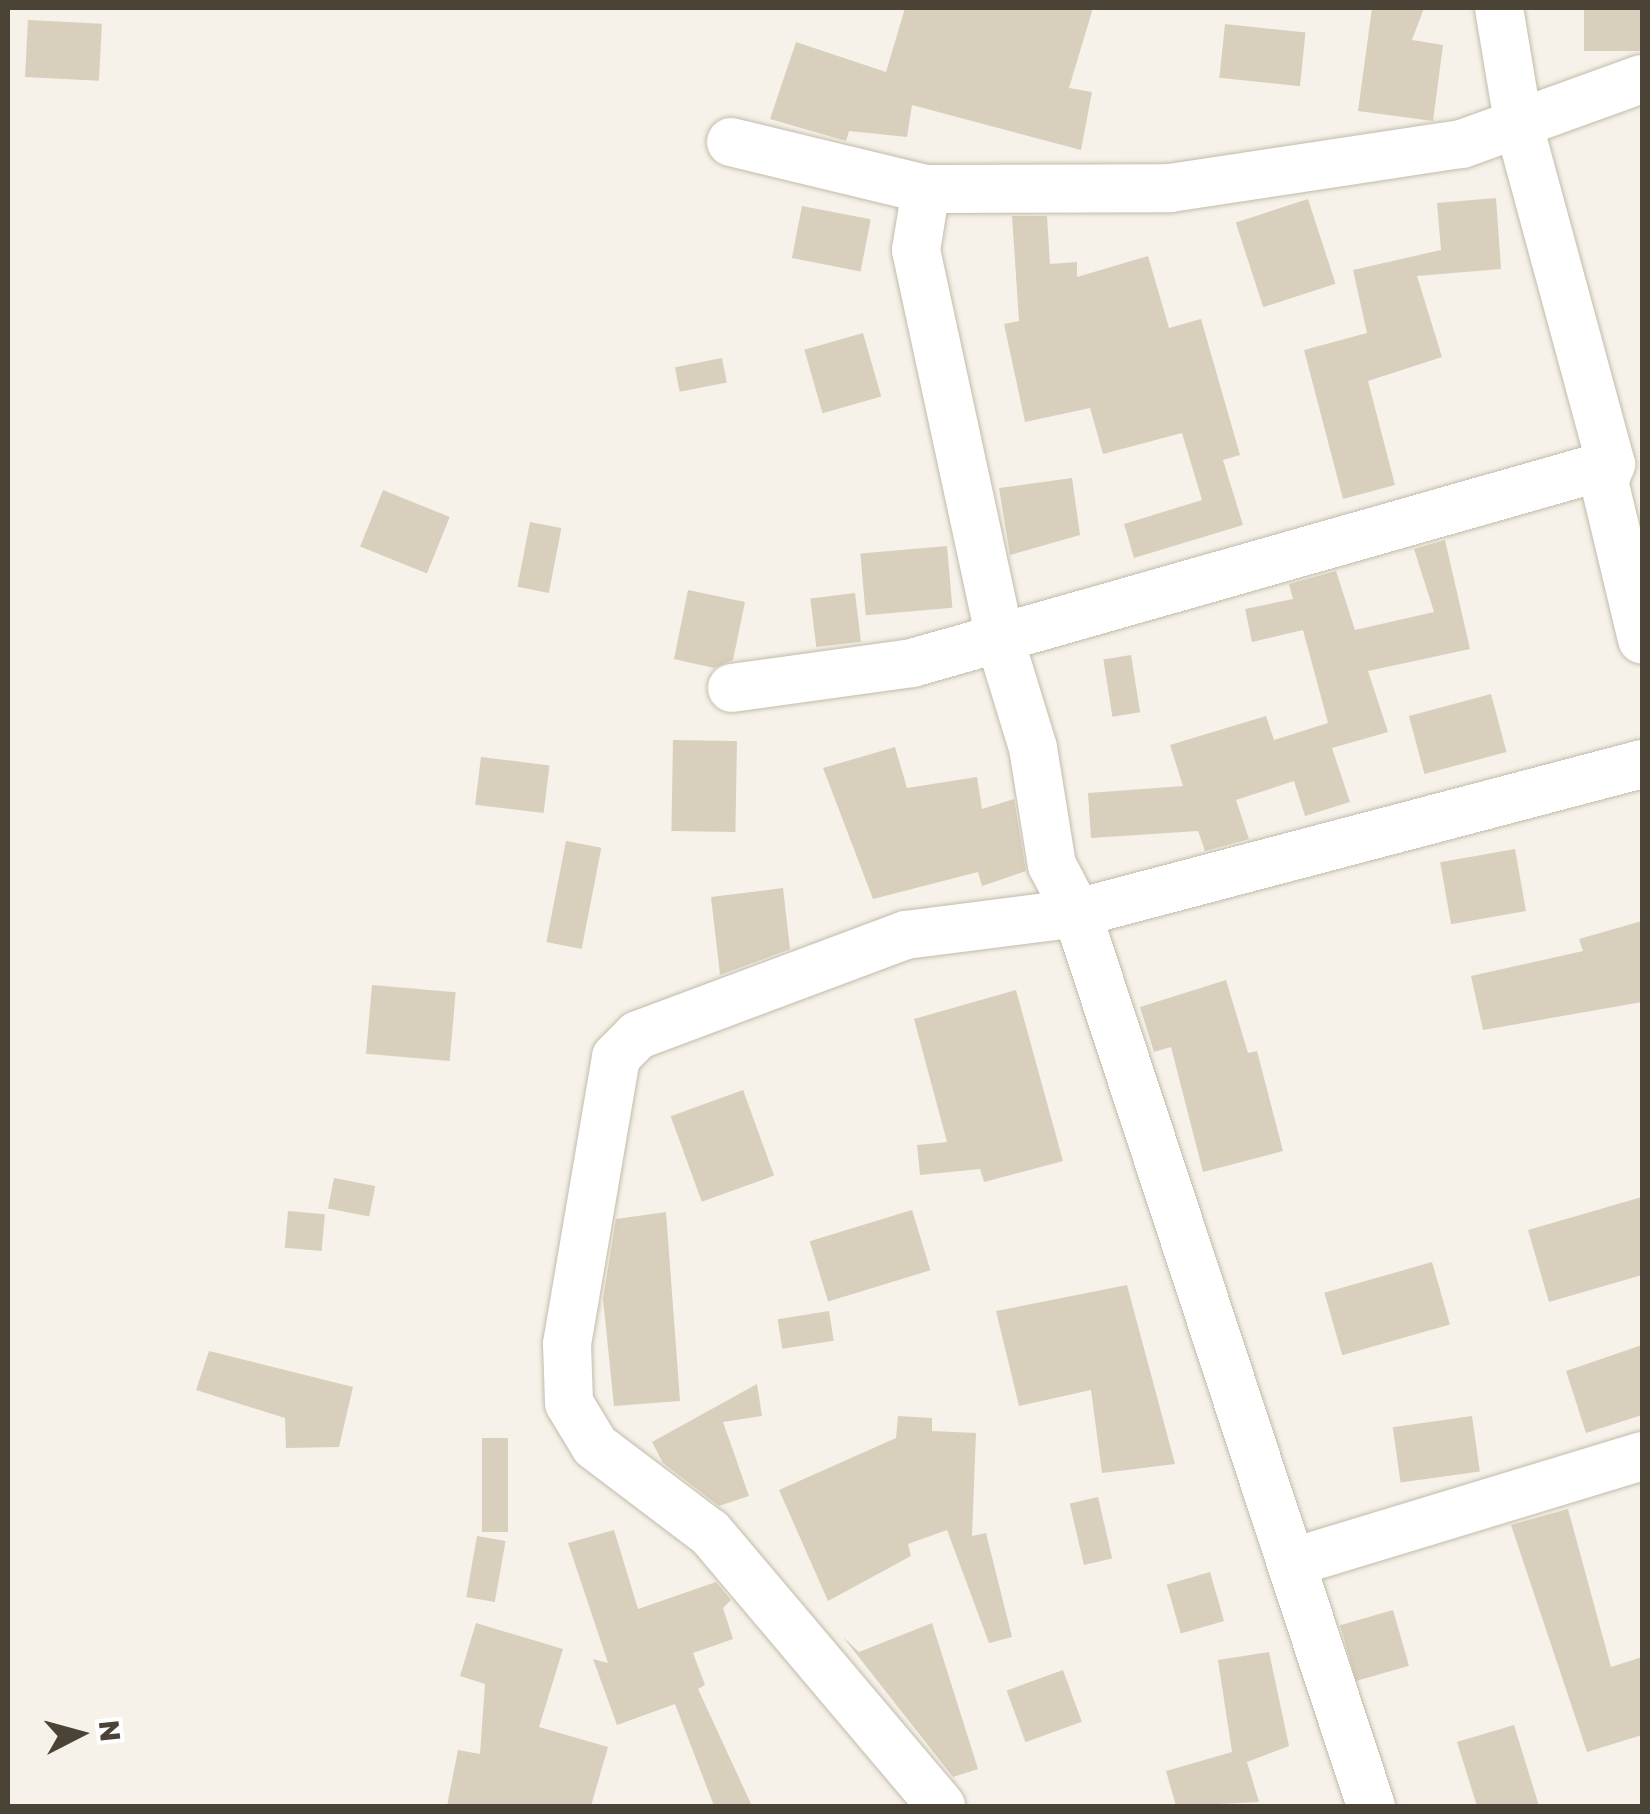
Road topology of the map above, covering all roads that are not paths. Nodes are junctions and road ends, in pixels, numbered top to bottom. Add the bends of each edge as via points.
1 (1499, 8) edge
2 (1642, 79) edge
3 (1518, 122) junction
4 (732, 142) dead end
5 (926, 190) junction
6 (1619, 471) edge
7 (1642, 639) edge
8 (1000, 640) junction
9 (732, 688) dead end
10 (1642, 764) edge
11 (1077, 913) junction
12 (1642, 1456) edge
13 (1297, 1561) junction
14 (941, 1806) edge
15 (1371, 1806) edge

1 - 3 street
2 - 3 street
3 - 5 street via 1462,144 1170,188
3 - 6 street
4 - 5 street
5 - 8 street via 916,250
6 - 7 street
6 - 8 street
8 - 9 street via 832,681
8 - 11 street via 1033,748 1052,865
10 - 11 street
11 - 13 street
11 - 14 street via 906,935 638,1035 616,1057 600,1118 567,1344 569,1403 595,1446 710,1533
12 - 13 street
13 - 15 street

